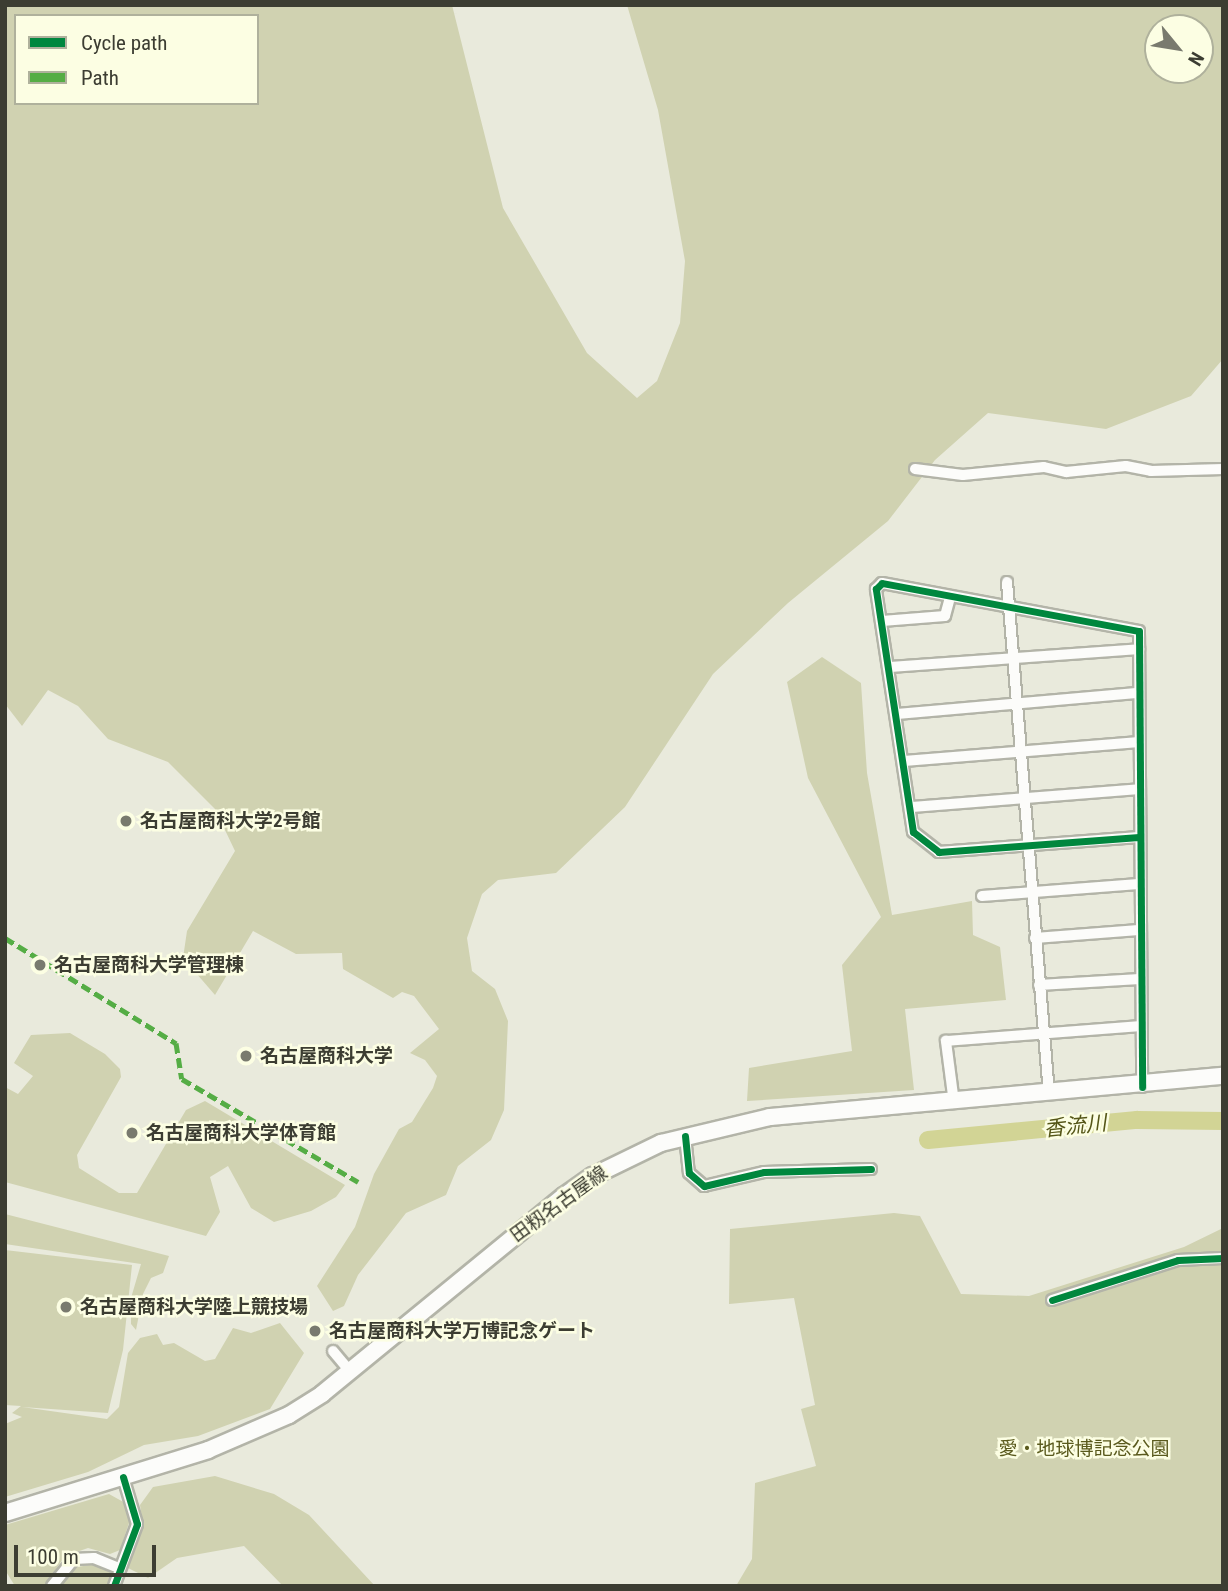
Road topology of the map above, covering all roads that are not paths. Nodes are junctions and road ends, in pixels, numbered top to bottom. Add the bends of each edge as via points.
1 (915, 469) dead end
2 (1223, 469) edge
3 (1007, 582) dead end
4 (950, 597) junction
5 (1007, 607) junction
6 (882, 621) junction
7 (1139, 649) junction
8 (1011, 658) junction
9 (890, 667) junction
10 (1139, 693) junction
11 (1016, 704) junction
12 (897, 714) junction
13 (1139, 742) junction
14 (1020, 752) junction
15 (904, 761) junction
16 (1139, 789) junction
17 (1023, 798) junction
18 (912, 807) junction
19 (1139, 836) junction
20 (1028, 845) junction
21 (1139, 884) junction
22 (1031, 891) junction
23 (982, 896) dead end
24 (1139, 930) junction
25 (1035, 938) junction
26 (1140, 979) junction
27 (1039, 985) junction
28 (1139, 1026) junction
29 (1042, 1032) junction
30 (1223, 1076) edge
31 (1142, 1087) junction
32 (1049, 1094) junction
33 (954, 1102) junction
34 (685, 1136) junction
35 (871, 1170) dead end
36 (1223, 1258) edge
37 (1052, 1300) dead end
38 (333, 1351) dead end
39 (350, 1371) junction
40 (123, 1477) junction
41 (5, 1513) edge
42 (119, 1568) junction
43 (52, 1586) edge
44 (114, 1586) edge

1 - 2 street via 963,475 1044,467 1066,472 1126,466 1151,471
3 - 5 street
4 - 5 street
4 - 6 street via 945,616
4 - 6 street via 882,583 876,589
5 - 7 street via 1139,631
5 - 8 street
6 - 9 street
7 - 8 street
7 - 10 street
8 - 9 street
8 - 11 street
9 - 12 street
10 - 11 street
10 - 13 street
11 - 12 street
11 - 14 street
12 - 15 street
13 - 14 street
13 - 16 street
14 - 15 street
14 - 17 street
15 - 18 street
16 - 17 street
16 - 19 street
17 - 18 street
17 - 20 street
18 - 20 street via 914,832 939,852
19 - 20 street
19 - 21 street
20 - 22 street
21 - 22 street
21 - 24 street
22 - 23 street
22 - 25 street
24 - 25 street
24 - 26 street
25 - 27 street
26 - 27 street
26 - 28 street
27 - 29 street
28 - 29 street
28 - 31 street
29 - 32 street
29 - 33 street via 946,1041
30 - 31 main road, 田籾名古屋線
31 - 32 main road, 田籾名古屋線
32 - 33 main road, 田籾名古屋線
33 - 34 main road, 田籾名古屋線 via 770,1117
34 - 35 street via 689,1173 704,1186 764,1172
34 - 39 main road, 田籾名古屋線 via 626,1159 565,1196
36 - 37 street via 1178,1260
38 - 39 street
39 - 40 main road, 田籾名古屋線 via 289,1415 248,1435
40 - 41 main road, 田籾名古屋線
40 - 42 street via 137,1524
42 - 43 street via 94,1558 74,1559
42 - 44 street

